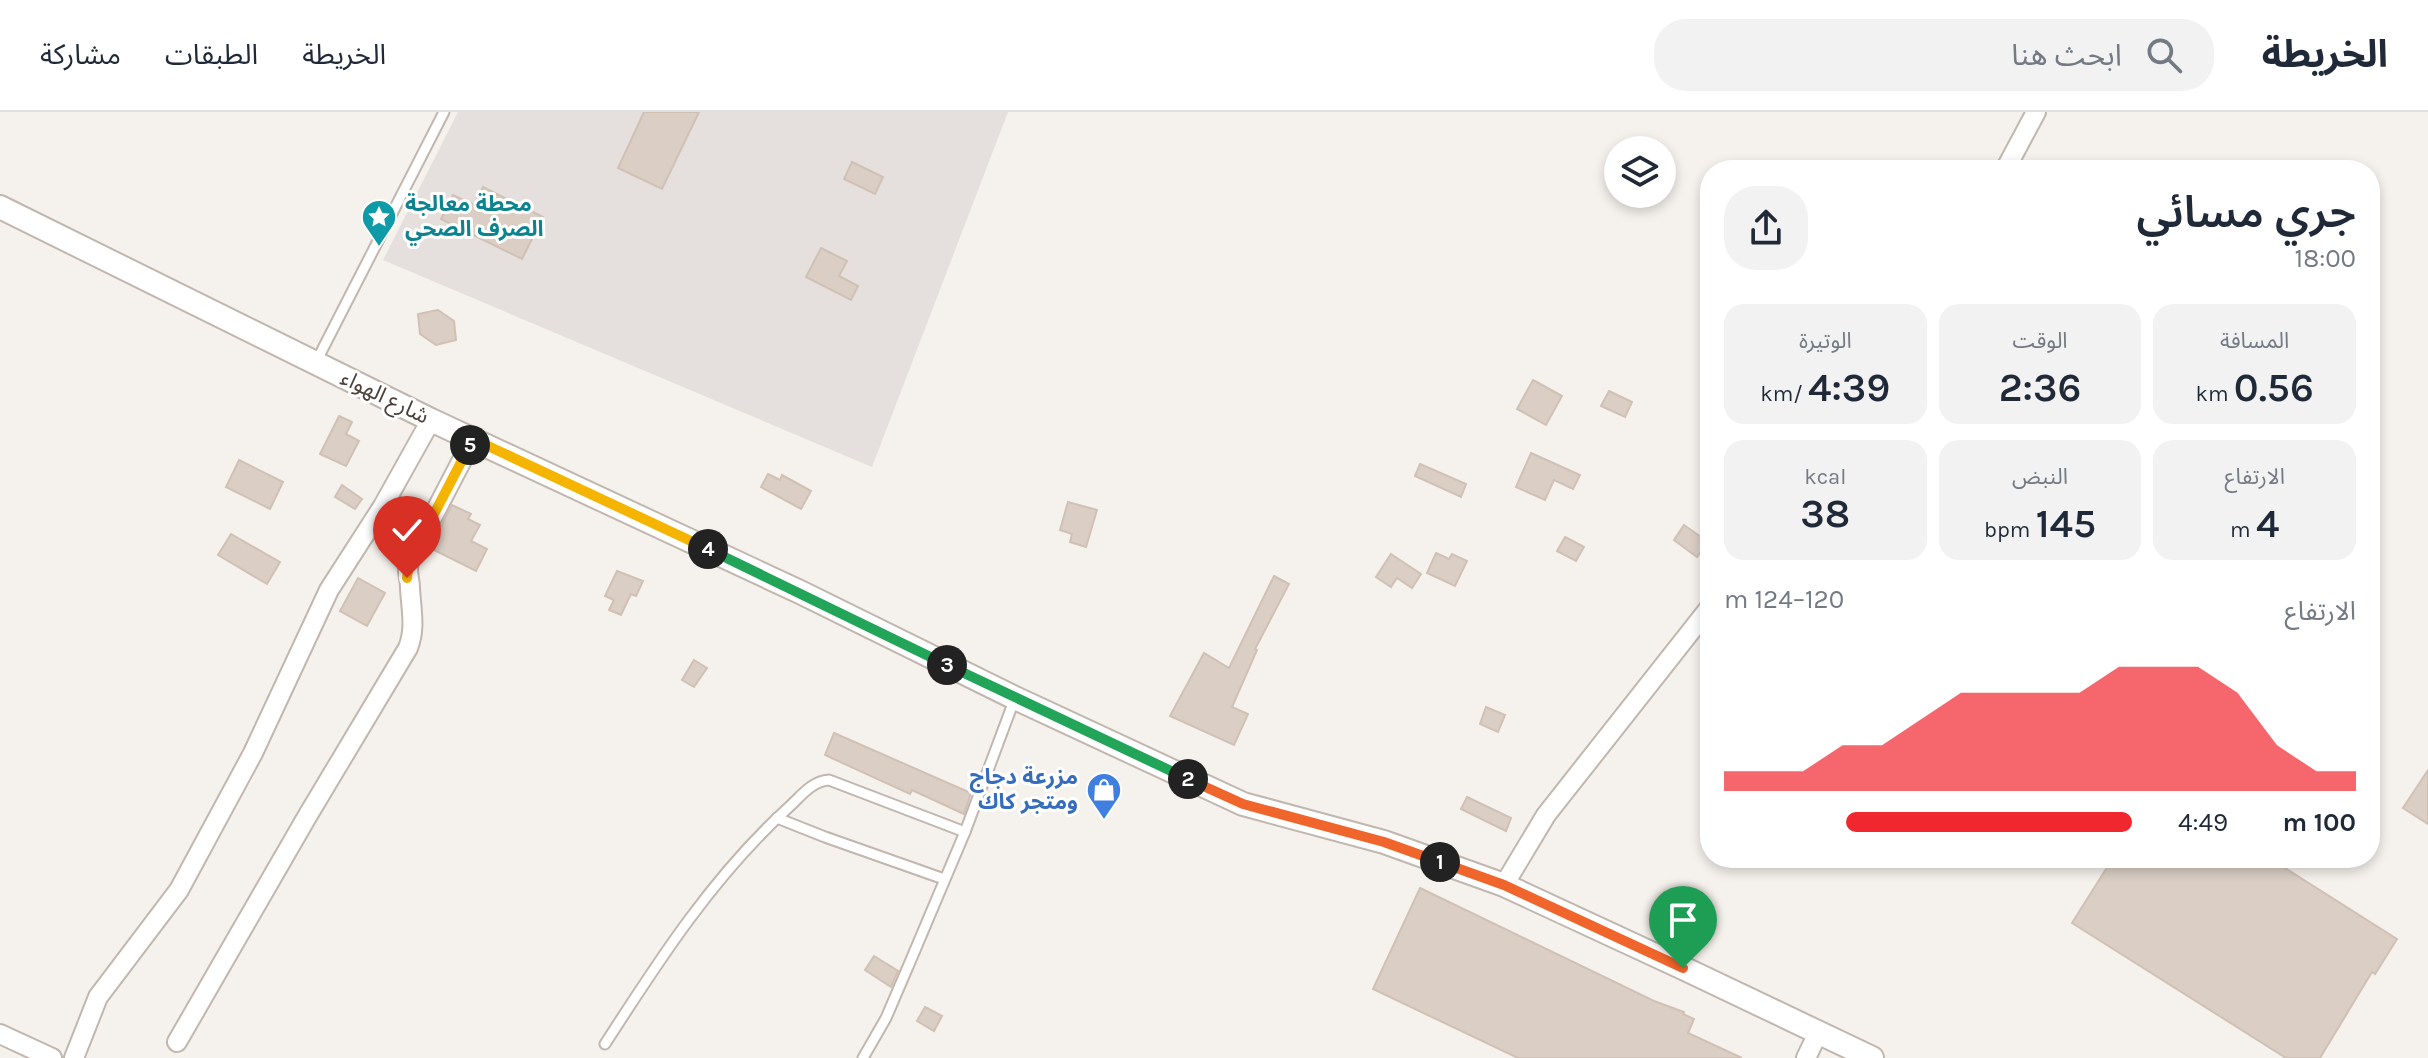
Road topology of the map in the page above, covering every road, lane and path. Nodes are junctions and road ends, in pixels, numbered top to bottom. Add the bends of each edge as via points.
1 (444, 112) edge
2 (2036, 112) edge
3 (2010, 160) edge
4 (0, 207) edge
5 (315, 362) junction
6 (431, 420) junction
7 (473, 439) junction
8 (1700, 620) edge
9 (1015, 698) junction
10 (777, 818) junction
11 (965, 832) junction
12 (944, 879) junction
13 (1504, 885) junction
14 (1818, 1033) junction
15 (0, 1034) edge
16 (177, 1042) dead end
17 (605, 1044) dead end
18 (52, 1058) edge
19 (74, 1058) edge
20 (863, 1058) edge
21 (1806, 1058) edge
22 (1872, 1058) edge

1 - 5 lane
2 - 3 street
4 - 5 street, شارع الهواء
5 - 6 street, شارع الهواء
6 - 7 street, شارع الهواء
6 - 19 street via 332,583 253,753 179,890 98,997
7 - 9 street, شارع الهواء
7 - 16 street via 409,562 414,633 408,648
8 - 13 street via 1546,815
9 - 11 lane
9 - 13 street, شارع الهواء via 1243,804 1384,842
10 - 11 lane via 818,781 829,780
10 - 12 lane
10 - 17 lane via 728,869 669,946
11 - 12 lane
12 - 20 lane via 886,1018
13 - 14 street, شارع الهواء
14 - 21 street
14 - 22 street, شارع الهواء
15 - 18 street

